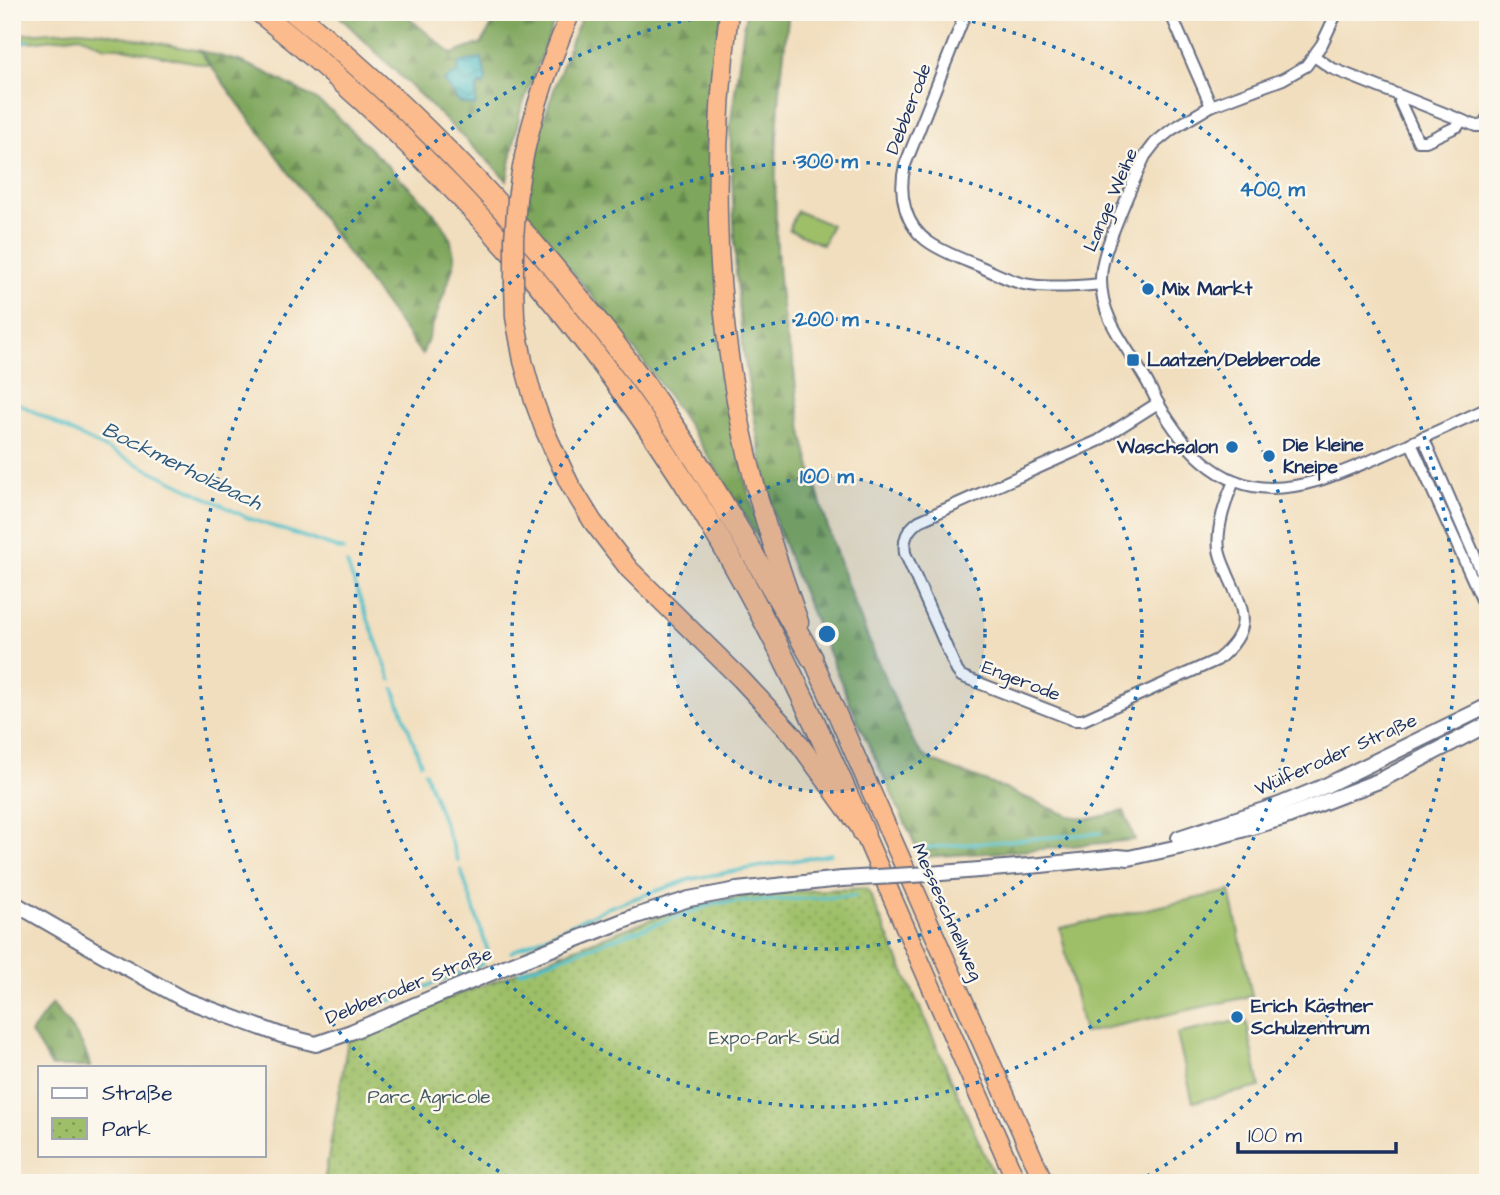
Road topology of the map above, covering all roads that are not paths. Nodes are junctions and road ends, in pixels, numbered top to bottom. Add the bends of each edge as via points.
1 (260, 12) edge
2 (294, 12) edge
3 (571, 12) edge
4 (729, 12) edge
5 (965, 12) edge
6 (1170, 12) edge
7 (1337, 12) edge
8 (1314, 56) junction
9 (1401, 96) junction
10 (1211, 106) junction
11 (1488, 117) edge
12 (1461, 120) junction
13 (1101, 284) junction
14 (1158, 403) junction
15 (1488, 408) edge
16 (1423, 437) junction
17 (1411, 443) junction
18 (1234, 481) junction
19 (1488, 586) edge
20 (1488, 613) edge
21 (812, 658) junction
22 (1488, 706) edge
23 (1488, 724) edge
24 (1266, 816) junction
25 (864, 833) junction
26 (842, 879) joint
27 (12, 902) edge
28 (1017, 1183) edge
29 (1044, 1183) edge

1 - 25 highway via 430,164 497,235 614,380 714,530 749,593 818,728
2 - 21 highway via 445,149 513,219 584,305 679,435
3 - 25 highway, bridge via 530,126 513,239 517,328 534,401 558,461 593,522 629,569 793,735
4 - 21 highway, Messeschnellweg via 717,173 728,349 754,484
5 - 13 street, Debberode via 905,165 902,188 908,216 928,242 945,253 1029,285
6 - 10 street
7 - 8 street, Lange Weihe
8 - 9 street via 1331,68
8 - 10 street, Lange Weihe via 1283,79
9 - 12 street
9 - 12 street via 1418,141 1458,126
10 - 13 street, Lange Weihe via 1171,130 1145,156 1107,247
11 - 12 street via 1482,126
13 - 14 street, Lange Weihe via 1111,324
14 - 18 street, Lange Weihe via 1185,444
14 - 18 street, Engerode via 1098,441 910,528 905,554 961,676 1083,720 1217,660 1234,643 1243,623 1242,604 1219,548 1220,527
15 - 16 street, Lange Weihe
16 - 17 street, Lange Weihe
16 - 19 street
17 - 18 street, Lange Weihe via 1310,484 1272,488
17 - 20 street
21 - 29 highway, Messeschnellweg
22 - 24 street, Wülferoder Straße
23 - 24 street, Wülferoder Straße via 1381,780
24 - 26 street, Wülferoder Straße, bridge via 1128,850 1118,857
25 - 28 highway
26 - 27 street, Debberoder Straße via 689,899 624,920 316,1044 183,999

